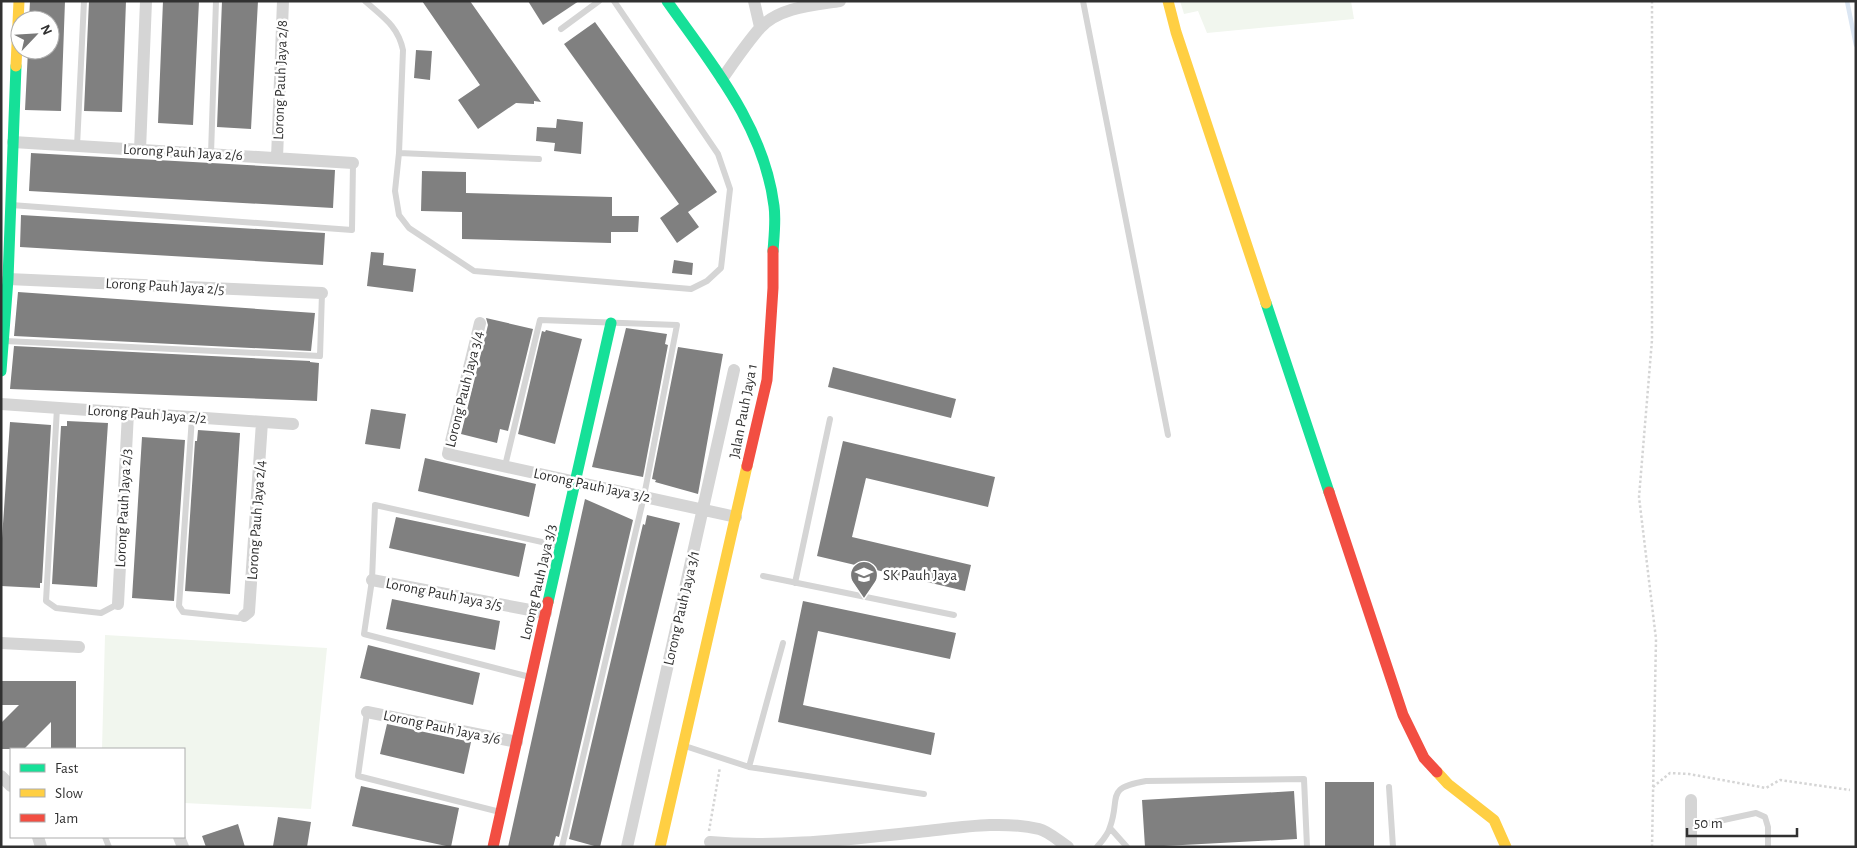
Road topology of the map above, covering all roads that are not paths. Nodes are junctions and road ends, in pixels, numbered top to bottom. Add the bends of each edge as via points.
1 (19, 1) edge
2 (84, 1) edge
3 (146, 1) edge
4 (216, 1) edge
5 (283, 1) edge
6 (365, 1) edge
7 (599, 1) edge
8 (614, 1) edge
9 (667, 1) edge
10 (754, 1) edge
11 (840, 1) edge
12 (1083, 1) edge
13 (1168, 1) edge
14 (760, 27) junction
15 (561, 29) dead end
16 (722, 79) junction
17 (13, 142) junction
18 (76, 146) junction
19 (140, 150) junction
20 (399, 153) junction
21 (211, 154) junction
22 (277, 158) junction
23 (539, 159) dead end
24 (353, 162) joint
25 (10, 205) junction
26 (8, 279) junction
27 (322, 294) joint
28 (480, 323) dead end
29 (611, 323) junction
30 (4, 340) junction
31 (734, 370) dead end
32 (1, 372) edge
33 (1, 404) edge
34 (57, 408) junction
35 (128, 413) junction
36 (192, 417) junction
37 (830, 419) dead end
38 (262, 422) junction
39 (293, 424) dead end
40 (1168, 436) dead end
41 (448, 454) joint
42 (505, 466) junction
43 (576, 482) junction
44 (644, 496) junction
45 (703, 510) junction
46 (736, 517) junction
47 (561, 547) junction
48 (763, 576) dead end
49 (372, 580) junction
50 (795, 583) junction
51 (118, 604) joint
52 (546, 613) junction
53 (954, 615) dead end
54 (244, 616) joint
55 (1, 643) edge
56 (782, 643) dead end
57 (79, 647) dead end
58 (531, 678) junction
59 (366, 712) joint
60 (517, 742) junction
61 (684, 745) junction
62 (749, 767) junction
63 (1, 776) edge
64 (10, 785) edge
65 (1389, 787) dead end
66 (924, 794) dead end
67 (1691, 800) dead end
68 (501, 812) junction
69 (1690, 827) junction
70 (1110, 828) junction
71 (710, 842) road end
72 (788, 845) edge
73 (493, 847) edge
74 (562, 847) edge
75 (627, 847) edge
76 (660, 847) edge
77 (1068, 847) edge
78 (1097, 847) edge
79 (1127, 847) edge
80 (1308, 847) edge
81 (1393, 847) edge
82 (1506, 847) edge
83 (1691, 847) edge
84 (1768, 847) edge

1 - 17 street
2 - 18 lane
3 - 19 street
4 - 21 lane
5 - 22 street, Lorong Pauh Jaya 2/8
6 - 20 lane via 392,24 400,36 403,50
7 - 15 lane
8 - 20 lane via 718,154 730,189 721,268 707,281 691,289 474,271 408,228 399,215 395,192
9 - 16 street, Jalan Pauh Jaya 1
10 - 14 street
11 - 14 street via 805,6 776,16
12 - 40 lane
13 - 82 street via 1403,715 1424,758 1448,784 1494,820
14 - 16 street
16 - 46 street, Jalan Pauh Jaya 1 via 750,125 767,170 774,207 767,380
17 - 18 street, Lorong Pauh Jaya 2/6
17 - 25 street
18 - 19 street, Lorong Pauh Jaya 2/6
19 - 21 street, Lorong Pauh Jaya 2/6
20 - 23 lane
21 - 22 street, Lorong Pauh Jaya 2/6
22 - 24 street, Lorong Pauh Jaya 2/6
24 - 25 lane via 352,230
25 - 26 street
26 - 27 street, Lorong Pauh Jaya 2/5
26 - 30 street
27 - 30 lane via 320,356
28 - 41 street, Lorong Pauh Jaya 3/4
29 - 42 lane via 540,320
29 - 43 street, Lorong Pauh Jaya 3/3
29 - 44 lane via 677,325
30 - 32 street
31 - 45 street, Lorong Pauh Jaya 3/1
33 - 34 street, Lorong Pauh Jaya 2/2
34 - 35 street, Lorong Pauh Jaya 2/2
34 - 51 lane via 46,601 56,608 101,613
35 - 36 street, Lorong Pauh Jaya 2/2
35 - 51 street, Lorong Pauh Jaya 2/3
36 - 38 street, Lorong Pauh Jaya 2/2
36 - 54 lane via 179,606 183,612
37 - 50 lane
38 - 39 street, Lorong Pauh Jaya 2/2
38 - 54 street, Lorong Pauh Jaya 2/4 via 249,612
41 - 42 street, Lorong Pauh Jaya 3/2
42 - 43 street, Lorong Pauh Jaya 3/2
43 - 44 street, Lorong Pauh Jaya 3/2
43 - 47 street, Lorong Pauh Jaya 3/3
44 - 45 street, Lorong Pauh Jaya 3/2
44 - 74 lane
45 - 46 street, Lorong Pauh Jaya 3/2
45 - 75 street, Lorong Pauh Jaya 3/1
46 - 61 street, Jalan Pauh Jaya 1
47 - 49 lane via 375,505
47 - 52 street, Lorong Pauh Jaya 3/3
48 - 50 lane
49 - 52 street, Lorong Pauh Jaya 3/5
49 - 58 lane via 364,634
50 - 53 lane
52 - 58 street, Lorong Pauh Jaya 3/3
55 - 57 street
56 - 62 lane
58 - 60 street, Lorong Pauh Jaya 3/3
59 - 60 street, Lorong Pauh Jaya 3/6
59 - 68 lane via 358,776
60 - 68 street, Lorong Pauh Jaya 3/3
61 - 62 lane
61 - 76 street, Jalan Pauh Jaya 1
62 - 66 lane
63 - 64 street
65 - 81 lane
67 - 69 street
68 - 73 street, Lorong Pauh Jaya 3/3
69 - 83 street
69 - 84 lane via 1756,813 1765,817
70 - 78 lane
70 - 79 lane
70 - 80 lane via 1115,799 1128,784 1304,779
71 - 72 street
72 - 77 street via 1002,824 1041,829

